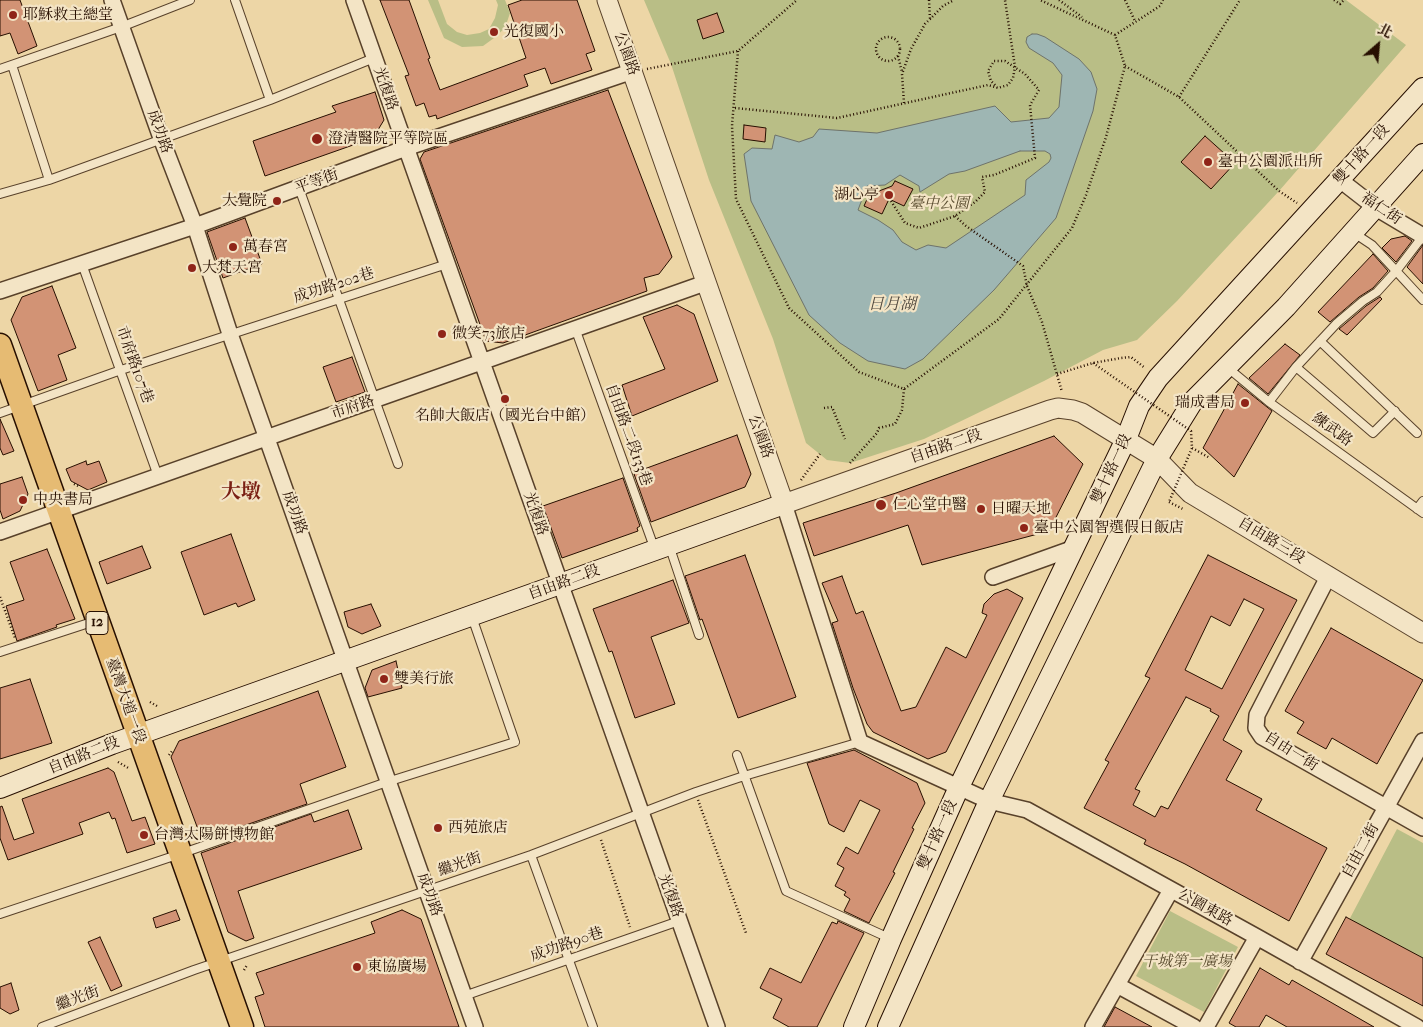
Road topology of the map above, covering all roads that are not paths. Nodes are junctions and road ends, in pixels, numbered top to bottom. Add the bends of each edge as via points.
1 (112, 0) edge
2 (190, 0) edge
3 (235, 0) edge
4 (354, 0) edge
5 (607, 0) edge
6 (121, 27) junction
7 (374, 58) junction
8 (12, 65) junction
9 (0, 69) edge
10 (633, 72) junction
11 (1423, 88) edge
12 (270, 100) junction
13 (161, 138) junction
14 (406, 148) junction
15 (1423, 154) edge
16 (49, 180) junction
17 (1340, 180) junction
18 (298, 188) junction
19 (0, 194) edge
20 (1376, 208) junction
21 (195, 226) junction
22 (1354, 233) junction
23 (1423, 236) edge
24 (82, 264) junction
25 (447, 264) junction
26 (1397, 270) junction
27 (705, 283) junction
28 (0, 291) edge
29 (339, 298) junction
30 (1423, 300) edge
31 (575, 328) junction
32 (230, 334) junction
33 (1320, 341) junction
34 (0, 345) edge
35 (482, 362) junction
36 (1227, 367) junction
37 (1296, 367) junction
38 (121, 370) junction
39 (375, 400) junction
40 (1270, 402) junction
41 (21, 406) junction
42 (1394, 411) junction
43 (0, 413) edge
44 (1417, 433) dead end
45 (267, 438) junction
46 (1126, 440) junction
47 (1157, 459) junction
48 (398, 464) dead end
49 (158, 476) junction
50 (1423, 501) edge
51 (784, 504) junction
52 (58, 511) junction
53 (1420, 511) edge
54 (0, 532) edge
55 (662, 548) junction
56 (1074, 548) junction
57 (1328, 575) junction
58 (994, 577) dead end
59 (560, 585) junction
60 (471, 616) junction
61 (96, 621) junction
62 (1423, 633) edge
63 (699, 635) dead end
64 (0, 652) edge
65 (346, 662) junction
66 (137, 735) junction
67 (1423, 741) edge
68 (860, 742) junction
69 (738, 756) dead end
70 (744, 776) junction
71 (387, 782) junction
72 (959, 787) junction
73 (0, 788) edge
74 (988, 801) junction
75 (1386, 807) junction
76 (641, 814) junction
77 (1423, 828) edge
78 (180, 854) junction
79 (531, 855) junction
80 (1172, 890) junction
81 (428, 891) junction
82 (0, 914) edge
83 (678, 921) junction
84 (1257, 937) junction
85 (891, 939) junction
86 (567, 959) junction
87 (219, 962) junction
88 (1300, 962) junction
89 (1117, 984) junction
90 (464, 996) junction
91 (42, 1027) edge
92 (242, 1027) edge
93 (475, 1027) edge
94 (593, 1027) edge
95 (717, 1027) edge
96 (854, 1027) edge
97 (888, 1027) edge
98 (1093, 1027) edge
99 (1194, 1027) edge
100 (1206, 1027) edge
101 (1416, 1027) edge

1 - 6 street, 成功路
2 - 6 lane
3 - 12 lane
4 - 7 street, 光復路
5 - 10 street, 公園路
6 - 8 lane
6 - 13 street, 成功路
7 - 12 lane
7 - 14 street, 光復路
8 - 9 lane
8 - 16 lane
10 - 14 street, 平等街
10 - 27 street, 公園路
11 - 17 main road, 雙十路一段
12 - 13 lane
13 - 16 lane
13 - 21 street, 成功路
14 - 18 street, 平等街
14 - 25 street, 光復路
15 - 20 main road
16 - 19 lane
17 - 20 street, 福仁街
17 - 46 main road, 雙十路一段 via 1158,378 1139,406
18 - 21 street, 平等街
18 - 29 lane
20 - 22 main road
20 - 23 street, 福仁街
21 - 24 street, 平等街
21 - 32 street, 成功路
22 - 26 lane via 1372,245
22 - 36 main road
23 - 26 lane
24 - 28 street, 平等街
24 - 38 lane, 市府路107巷
25 - 29 lane, 成功路202巷
25 - 35 street, 光復路
26 - 30 lane
26 - 33 lane
27 - 31 street, 市府路
27 - 51 street, 公園路
29 - 32 lane, 成功路202巷
29 - 39 lane
31 - 35 street, 市府路
31 - 55 lane, 自由路二段133巷
32 - 38 lane, 成功路202巷
32 - 45 street, 成功路
33 - 37 lane
33 - 42 lane
34 - 41 main road, 臺灣大道一段 / 12
35 - 39 street, 市府路
35 - 59 street, 光復路
36 - 40 lane, 練武路
36 - 47 main road via 1193,401
37 - 40 lane
37 - 42 lane via 1373,433
38 - 41 lane, 成功路202巷
38 - 49 lane, 市府路107巷
39 - 45 street, 市府路
39 - 48 lane
40 - 53 lane, 練武路
41 - 43 lane, 成功路202巷
41 - 52 main road, 臺灣大道一段 / 12
42 - 44 lane
45 - 49 street, 市府路
45 - 65 street, 成功路
46 - 47 street, 自由路三段
46 - 51 street, 自由路二段 via 1082,413 1065,408 1050,410
46 - 56 main road, 雙十路一段
47 - 57 street, 自由路三段 via 1190,493
47 - 74 main road
49 - 52 street, 市府路
50 - 53 lane
51 - 55 main road, 自由路二段
51 - 68 street, 公園路
52 - 54 street, 市府路
52 - 61 main road, 臺灣大道一段 / 12
55 - 59 main road, 自由路二段
55 - 63 lane, 自由路二段133巷
56 - 58 street
56 - 72 main road, 雙十路一段
57 - 62 street, 自由路三段
57 - 75 street, 自由一街 via 1257,715 1256,728 1262,737
59 - 60 main road, 自由路二段
59 - 76 street, 光復路
60 - 65 main road, 自由路二段
60 - 71 lane via 515,742
61 - 64 lane
61 - 66 main road, 臺灣大道一段 / 12
65 - 66 main road, 自由路二段
65 - 71 street, 成功路
66 - 73 main road, 自由路二段
66 - 78 main road, 臺灣大道一段 / 12
67 - 75 street, 自由二街
68 - 70 lane, 繼光街
68 - 72 street
69 - 70 lane
70 - 76 lane, 繼光街
70 - 85 lane via 786,891
71 - 78 lane
71 - 81 street, 成功路
72 - 74 street
72 - 85 main road, 雙十路一段
74 - 80 street, 公園東路 via 1027,810
74 - 97 main road
75 - 77 street, 自由一街
75 - 88 street, 自由二街
76 - 79 lane, 繼光街
76 - 83 street, 光復路
78 - 82 lane
78 - 87 main road, 臺灣大道一段 / 12
79 - 81 lane, 繼光街
79 - 86 lane
80 - 84 street, 公園東路
80 - 89 street
81 - 87 lane, 繼光街
81 - 90 street, 成功路
83 - 86 lane, 成功路90巷
83 - 95 street, 光復路
84 - 88 street, 公園東路
84 - 100 street
85 - 96 main road, 雙十路一段
86 - 90 lane, 成功路90巷
86 - 94 lane
87 - 91 lane, 繼光街
87 - 92 main road, 臺灣大道一段 / 12
88 - 101 street, 公園東路
89 - 98 street
89 - 99 street
90 - 93 street, 成功路

